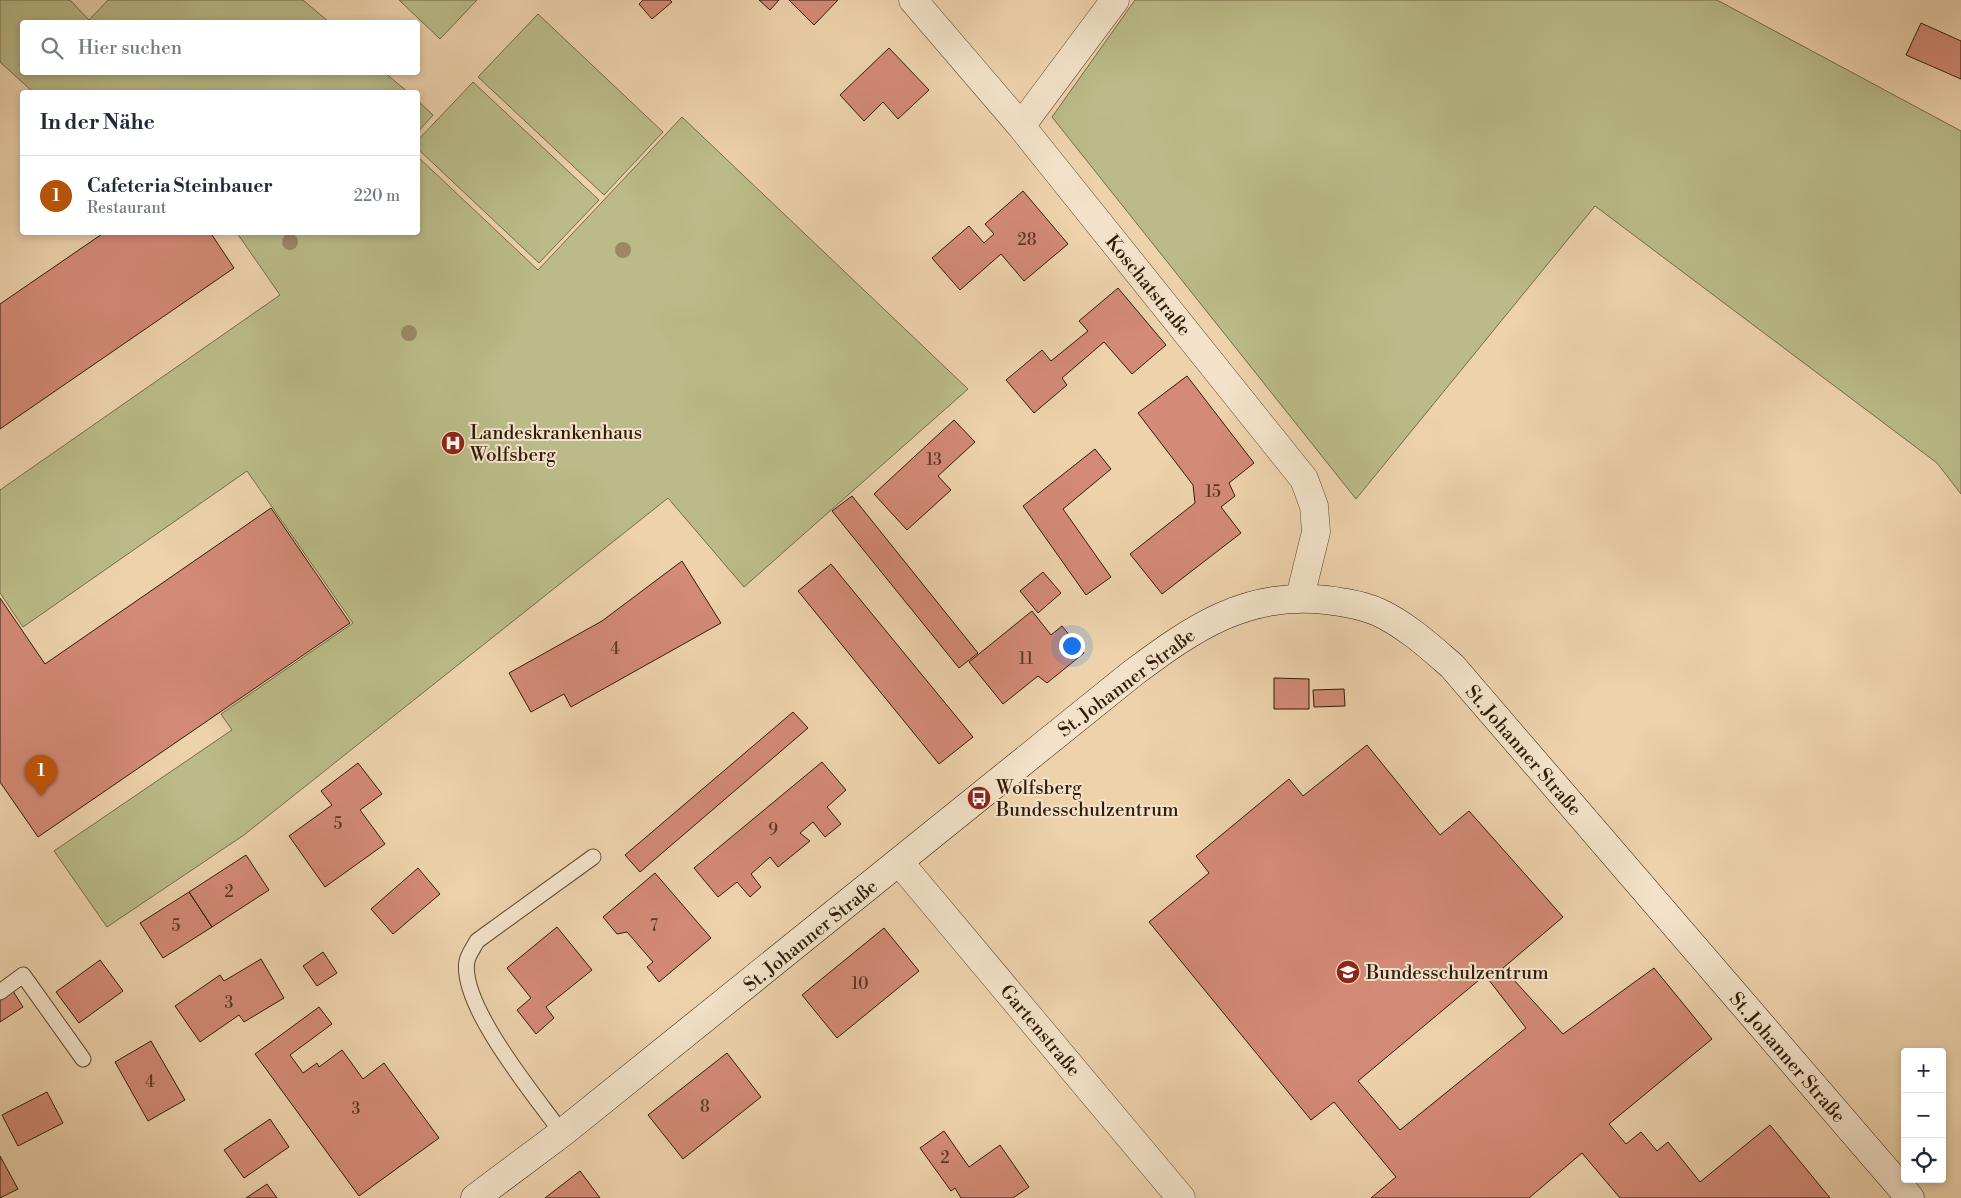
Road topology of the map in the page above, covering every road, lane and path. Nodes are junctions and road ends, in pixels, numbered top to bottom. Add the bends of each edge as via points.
1 (913, 0) edge
2 (1116, 0) edge
3 (1021, 126) junction
4 (1300, 597) junction
5 (593, 856) dead end
6 (900, 863) junction
7 (0, 992) edge
8 (83, 1058) dead end
9 (562, 1133) junction
10 (475, 1198) edge
11 (1181, 1198) edge
12 (1910, 1198) edge

1 - 3 street, Koschatstraße
2 - 3 street
3 - 4 street, Koschatstraße via 1304,479 1314,506 1316,532
4 - 6 street, St. Johanner Straße via 1256,604 1220,616 1183,635
4 - 12 street, St. Johanner Straße via 1344,602 1378,612 1414,634 1452,666
5 - 9 lane via 477,941 467,961 468,984 485,1024
6 - 9 street, St. Johanner Straße
6 - 11 street, Gartenstraße
7 - 8 lane via 24,975
9 - 10 street, St. Johanner Straße

